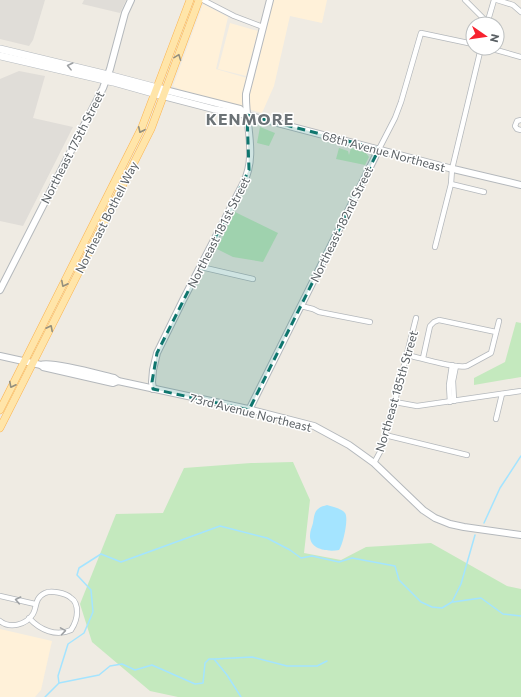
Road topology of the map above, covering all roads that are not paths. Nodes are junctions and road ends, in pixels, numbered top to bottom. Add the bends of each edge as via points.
1 (131, 0) edge
2 (190, 0) edge
3 (199, 0) edge
4 (203, 0) edge
5 (270, 0) edge
6 (465, 0) edge
7 (495, 0) edge
8 (521, 12) edge
9 (480, 16) edge
10 (490, 16) edge
11 (263, 27) junction
12 (465, 42) edge
13 (0, 49) edge
14 (505, 52) edge
15 (0, 56) edge
16 (479, 56) edge
17 (521, 56) edge
18 (107, 78) junction
19 (160, 92) junction
20 (247, 115) junction
21 (521, 120) edge
22 (521, 130) edge
23 (379, 149) junction
24 (452, 169) junction
25 (451, 184) junction
26 (521, 185) edge
27 (484, 192) dead end
28 (435, 248) dead end
29 (201, 267) junction
30 (253, 279) dead end
31 (0, 290) edge
32 (301, 306) junction
33 (416, 318) dead end
34 (499, 321) dead end
35 (370, 322) dead end
36 (496, 332) junction
37 (407, 355) junction
38 (0, 356) edge
39 (423, 358) junction
40 (24, 361) junction
41 (32, 363) junction
42 (454, 365) junction
43 (153, 389) junction
44 (521, 391) edge
45 (502, 394) junction
46 (452, 401) junction
47 (395, 402) junction
48 (0, 410) edge
49 (250, 410) junction
50 (496, 419) dead end
51 (0, 428) edge
52 (385, 435) junction
53 (467, 455) dead end
54 (374, 463) junction
55 (521, 535) edge
56 (0, 596) edge
57 (35, 604) junction
58 (29, 618) junction
59 (0, 621) edge

1 - 18 street, Northeast 175th Street via 123,17
2 - 19 main road, Northeast Bothell Way
19 -> 3 main road, Northeast Bothell Way
4 - 11 street
5 - 11 street, Northeast 181st Street
6 - 9 street
7 - 8 street via 513,5
7 - 10 street
11 - 20 street, Northeast 181st Street via 248,84
12 - 23 street, Northeast 182nd Street via 421,34 401,102
18 -> 13 main road, 68th Avenue Northeast
14 - 17 street
15 - 18 main road, 68th Avenue Northeast
16 - 24 street
18 - 19 main road, 68th Avenue Northeast
18 - 31 street, Northeast 175th Street
19 - 20 street, 68th Avenue Northeast via 213,109
19 -> 40 main road, Northeast Bothell Way
41 -> 19 main road, Northeast Bothell Way via 151,129
20 - 23 street, 68th Avenue Northeast
20 - 29 street, Northeast 181st Street via 251,156 249,170
21 - 22 street via 517,121 515,126
23 - 24 street, 68th Avenue Northeast
23 - 32 street, Northeast 182nd Street
24 - 25 street
24 - 26 street, 68th Avenue Northeast
25 - 27 street
25 - 28 street
29 - 30 street
29 - 43 street, Northeast 181st Street via 157,353 153,370
32 - 35 street
32 - 49 street, Northeast 182nd Street
33 - 37 street, Northeast 185th Street
34 - 36 street
36 - 39 street via 439,320 430,326
36 - 42 street via 491,353 464,367
37 - 39 street
37 - 47 street, Northeast 185th Street
38 - 40 street, 73rd Avenue Northeast
39 - 42 street
40 - 41 street, 73rd Avenue Northeast
40 -> 48 main road, Northeast Bothell Way
41 - 43 street, 73rd Avenue Northeast via 113,383 118,381
41 - 51 main road, Northeast Bothell Way
42 - 46 street via 449,385
43 - 49 street, 73rd Avenue Northeast
44 - 45 street
45 - 46 street
45 - 50 street
46 - 47 street via 417,406
47 - 52 street, Northeast 185th Street
49 - 54 street, 73rd Avenue Northeast via 314,426 349,445
52 - 53 street
52 - 54 street, Northeast 185th Street
54 - 55 street, 73rd Avenue Northeast via 423,510 435,518 457,526
57 -> 56 street
57 - 58 street via 33,614
58 -> 57 street via 42,629 59,633 71,630 74,625 77,610 71,597 57,592 45,593
58 - 59 street via 12,626

